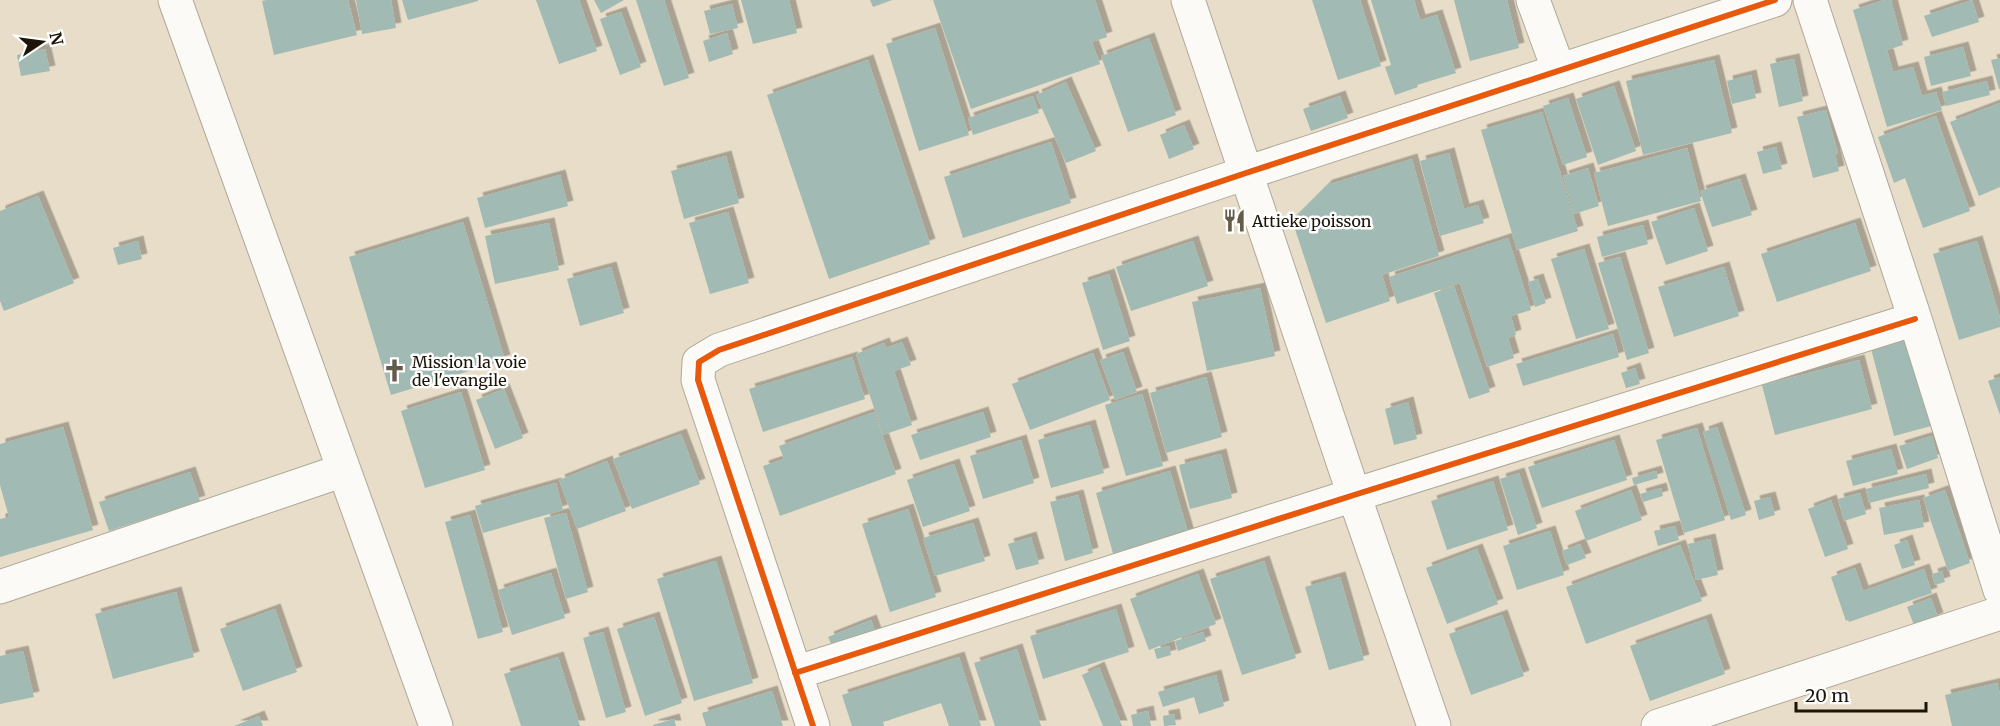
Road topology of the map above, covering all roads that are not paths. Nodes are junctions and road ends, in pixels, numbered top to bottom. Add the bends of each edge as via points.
1 (175, 0) edge
2 (1188, 0) edge
3 (1533, 0) edge
4 (1775, 0) edge
5 (1810, 0) edge
6 (1559, 71) junction
7 (1246, 173) junction
8 (1915, 319) junction
9 (344, 470) junction
10 (1354, 495) junction
11 (0, 587) edge
12 (2000, 590) edge
13 (2000, 613) edge
14 (795, 673) junction
15 (436, 726) edge
16 (813, 726) edge
17 (1434, 726) edge
18 (1658, 726) edge

1 - 9 street
2 - 7 street
3 - 6 street
4 - 6 street
5 - 8 street
6 - 7 street
7 - 10 street
7 - 14 street via 719,350 699,362 698,380
8 - 10 street
8 - 12 street
9 - 11 street
9 - 15 street
10 - 14 street
10 - 17 street
13 - 18 street
14 - 16 street

